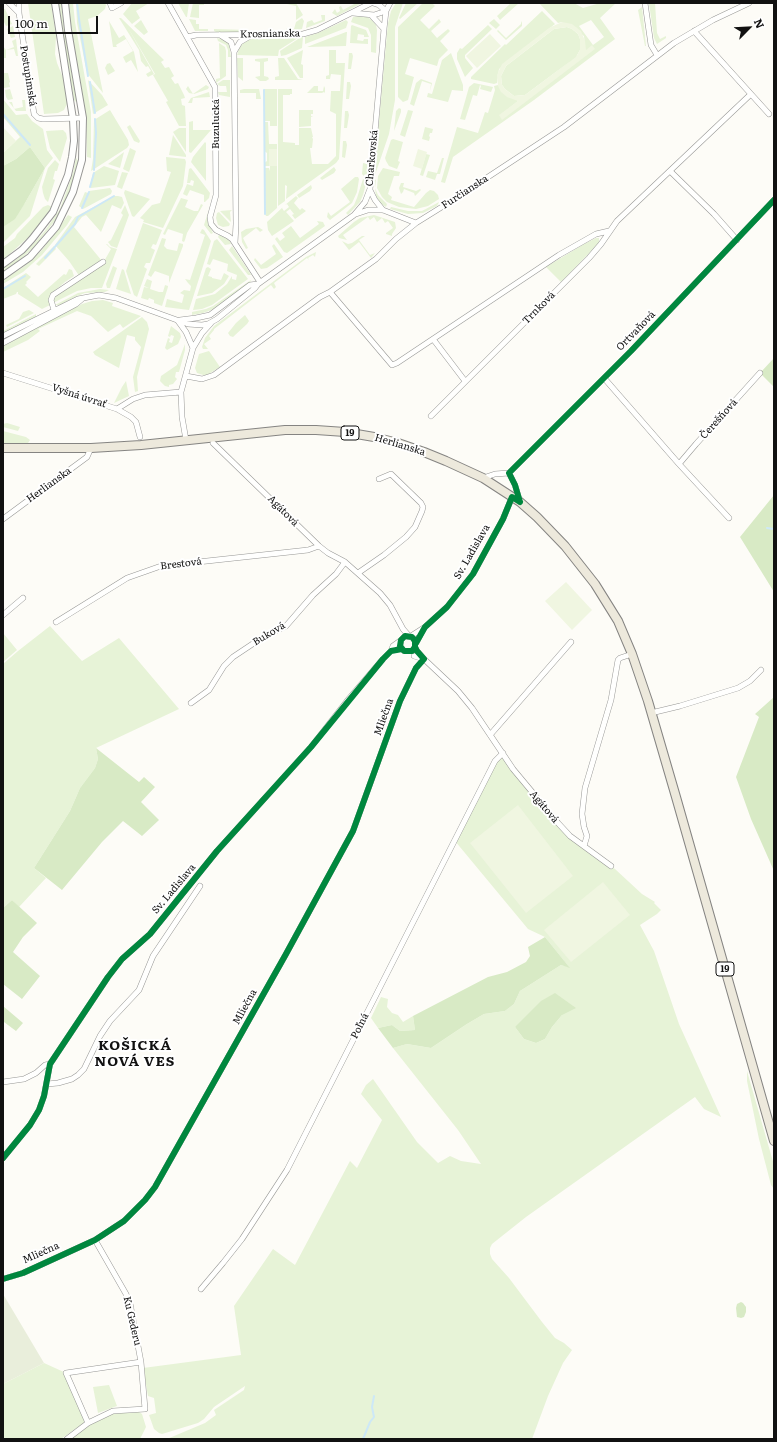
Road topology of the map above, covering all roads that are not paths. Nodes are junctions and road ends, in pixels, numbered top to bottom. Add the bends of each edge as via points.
1 (9, 3) edge
2 (19, 3) edge
3 (55, 3) edge
4 (65, 3) edge
5 (110, 3) edge
6 (121, 3) edge
7 (168, 3) edge
8 (372, 3) edge
9 (390, 3) edge
10 (645, 3) edge
11 (749, 3) edge
12 (386, 12) junction
13 (19, 13) junction
14 (350, 14) junction
15 (371, 15) junction
16 (384, 29) junction
17 (694, 31) junction
18 (252, 34) junction
19 (220, 35) junction
20 (187, 37) junction
21 (234, 52) junction
22 (657, 55) junction
23 (751, 94) junction
24 (769, 114) dead end
25 (83, 118) junction
26 (73, 119) junction
27 (670, 171) junction
28 (370, 189) junction
29 (368, 196) junction
30 (774, 200) edge
31 (368, 203) junction
32 (376, 203) junction
33 (361, 207) junction
34 (373, 210) junction
35 (383, 210) junction
36 (354, 215) junction
37 (416, 223) junction
38 (609, 231) junction
39 (737, 240) junction
40 (235, 244) junction
41 (103, 262) dead end
42 (3, 264) edge
43 (3, 276) edge
44 (259, 283) junction
45 (330, 292) junction
46 (82, 299) junction
47 (54, 310) junction
48 (205, 317) junction
49 (189, 319) junction
50 (177, 320) junction
51 (213, 322) junction
52 (196, 325) junction
53 (3, 336) edge
54 (189, 338) junction
55 (433, 339) junction
56 (198, 340) junction
57 (3, 343) edge
58 (193, 348) junction
59 (3, 372) edge
60 (760, 374) dead end
61 (186, 376) junction
62 (604, 378) junction
63 (465, 381) junction
64 (181, 392) junction
65 (117, 409) junction
66 (431, 416) dead end
67 (140, 437) dead end
68 (186, 440) junction
69 (213, 442) dead end
70 (3, 448) edge
71 (90, 448) junction
72 (679, 464) junction
73 (509, 473) junction
74 (483, 478) junction
75 (379, 480) dead end
76 (512, 497) junction
77 (520, 502) junction
78 (3, 518) edge
79 (729, 518) dead end
80 (319, 546) junction
81 (345, 562) junction
82 (358, 573) junction
83 (23, 598) dead end
84 (3, 615) edge
85 (56, 622) dead end
86 (424, 627) junction
87 (402, 629) junction
88 (410, 636) junction
89 (401, 640) junction
90 (571, 642) dead end
91 (415, 645) junction
92 (404, 650) junction
93 (390, 651) junction
94 (632, 654) junction
95 (414, 656) junction
96 (424, 659) junction
97 (416, 668) junction
98 (761, 670) dead end
99 (191, 703) dead end
100 (651, 713) junction
101 (490, 735) junction
102 (503, 753) junction
103 (584, 846) junction
104 (611, 866) dead end
105 (200, 886) dead end
106 (50, 1064) junction
107 (3, 1082) edge
108 (46, 1084) junction
109 (774, 1141) edge
110 (3, 1158) edge
111 (95, 1240) junction
112 (3, 1278) edge
113 (202, 1288) dead end
114 (141, 1362) junction
115 (88, 1423) junction
116 (67, 1439) edge

1 - 13 street
2 - 13 street, Postupimská
3 - 26 street
4 - 25 street
5 - 6 street via 112,8
7 - 20 street, Buzulucká
8 - 12 street via 379,5
8 - 14 street, Krosnianska
9 - 12 street, Charkovská
10 - 22 street via 651,45
11 - 17 street, Furčianska
12 - 15 street
12 - 16 street, Charkovská
13 - 26 street, Postupimská via 34,114 43,119
14 - 15 street
14 - 18 street, Krosnianska via 308,33
15 - 16 street
16 - 28 street, Charkovská
17 - 22 street, Furčianska
17 - 23 street
18 - 19 street, Krosnianska
18 - 21 street via 240,42
19 - 20 street, Krosnianska
19 - 21 street via 231,42
20 - 40 street, Buzulucká via 216,90 216,195 210,217 211,224 216,230 230,237
21 - 40 street, Buzulucká
22 - 37 street, Furčianska via 564,127
23 - 24 street
23 - 27 street, Trnková
25 - 26 street, Postupimská
25 - 43 street via 82,160 73,192 62,216 39,247
26 - 42 street via 72,157 68,175 53,212 22,250
27 - 38 street, Trnková
27 - 39 street
28 - 29 street, Charkovská
28 - 32 street
29 - 31 street
29 - 33 street, Charkovská
30 - 39 street, Ortvaňová
31 - 32 street
31 - 33 street
31 - 34 street
32 - 35 street
33 - 36 street, Charkovská
34 - 35 street
34 - 36 street
35 - 37 street
36 - 44 street, Charkovská
37 - 45 street, Furčianska via 376,258
38 - 55 street, Trnková via 596,234 559,255
38 - 63 street, Trnková via 589,258
39 - 62 street, Ortvaňová
40 - 44 street, Buzulucká
41 - 47 street via 53,295 50,300
44 - 48 street, Charkovská via 250,285 214,314
44 - 51 street, Charkovská
45 - 55 street, Trnková via 392,365
45 - 61 street, Furčianska via 214,375 202,379
46 - 47 street
46 - 50 street via 110,296
46 - 57 street
47 - 53 street
48 - 49 street, Charkovská
48 - 52 street
49 - 50 street, Charkovská
49 - 52 street
50 - 52 street, Charkovská
50 - 54 street
51 - 52 street, Charkovská
51 - 56 street
52 - 54 street via 191,330
52 - 56 street
54 - 58 street
55 - 63 street
56 - 58 street
58 - 61 street
59 - 65 street, Vyšná úvrať
60 - 72 street, Čerešňová
61 - 64 street
62 - 72 street
62 - 73 street, Ortvaňová
63 - 66 street, Trnková
64 - 65 street via 145,394
64 - 68 street
65 - 67 street, Vyšná úvrať via 136,422
68 - 71 main road, Herlianska / 19
68 - 74 main road, Herlianska / 19 via 285,430 346,432 374,437 424,452
69 - 80 street, Agátová
70 - 71 main road, Herlianska / 19
71 - 78 street, Herlianska via 87,457
72 - 79 street
73 - 74 street
73 - 77 street
74 - 76 main road, Herlianska / 19
75 - 82 street via 392,474 423,507 415,527 406,537
76 - 77 main road, Herlianska / 19
76 - 86 street, Sv. Ladislava via 474,574 447,607
77 - 94 main road, Herlianska / 19 via 565,546 604,596
80 - 81 street, Agátová
80 - 85 street, Brestová via 308,550 160,566 127,578
81 - 82 street, Agátová
81 - 99 street, Buková via 286,626 263,637 233,657 209,690
82 - 87 street, Agátová via 390,605
83 - 84 street
86 - 88 street, Sv. Ladislava
86 - 91 street
87 - 88 street
87 - 89 street
88 - 89 street
88 - 91 street via 415,640
89 - 92 street via 400,646
89 - 93 street, Sv. Ladislava
90 - 101 street
91 - 92 street via 412,651
91 - 96 street, Agátová
92 - 93 street
92 - 95 street
93 - 106 street, Sv. Ladislava via 311,747 217,851 150,934 122,959
94 - 100 main road, 19
94 - 103 street via 618,660 611,700 586,781 582,814 587,836
95 - 96 street
95 - 97 street
96 - 97 street, Mliečna
96 - 101 street, Agátová via 458,691
97 - 111 street, Mliečna via 400,701 353,831 163,1174 145,1200 132,1213
98 - 100 street via 738,688
100 - 109 main road, 19
101 - 102 street, Agátová
102 - 103 street, Agátová via 544,808 570,836
102 - 113 street, Poľná via 495,761 287,1170 242,1239
103 - 104 street, Agátová
105 - 108 street, Sv. Ladislava via 153,956 139,990 110,1021 84,1069 72,1079
106 - 107 street via 24,1079
106 - 108 street, Sv. Ladislava
108 - 110 street, Sv. Ladislava via 39,1110
111 - 112 street, Mliečna
111 - 114 street, Ku Gederu via 130,1303
114 - 115 street, Ku Gederu via 145,1410 113,1411
114 - 115 street via 66,1373
115 - 116 street

